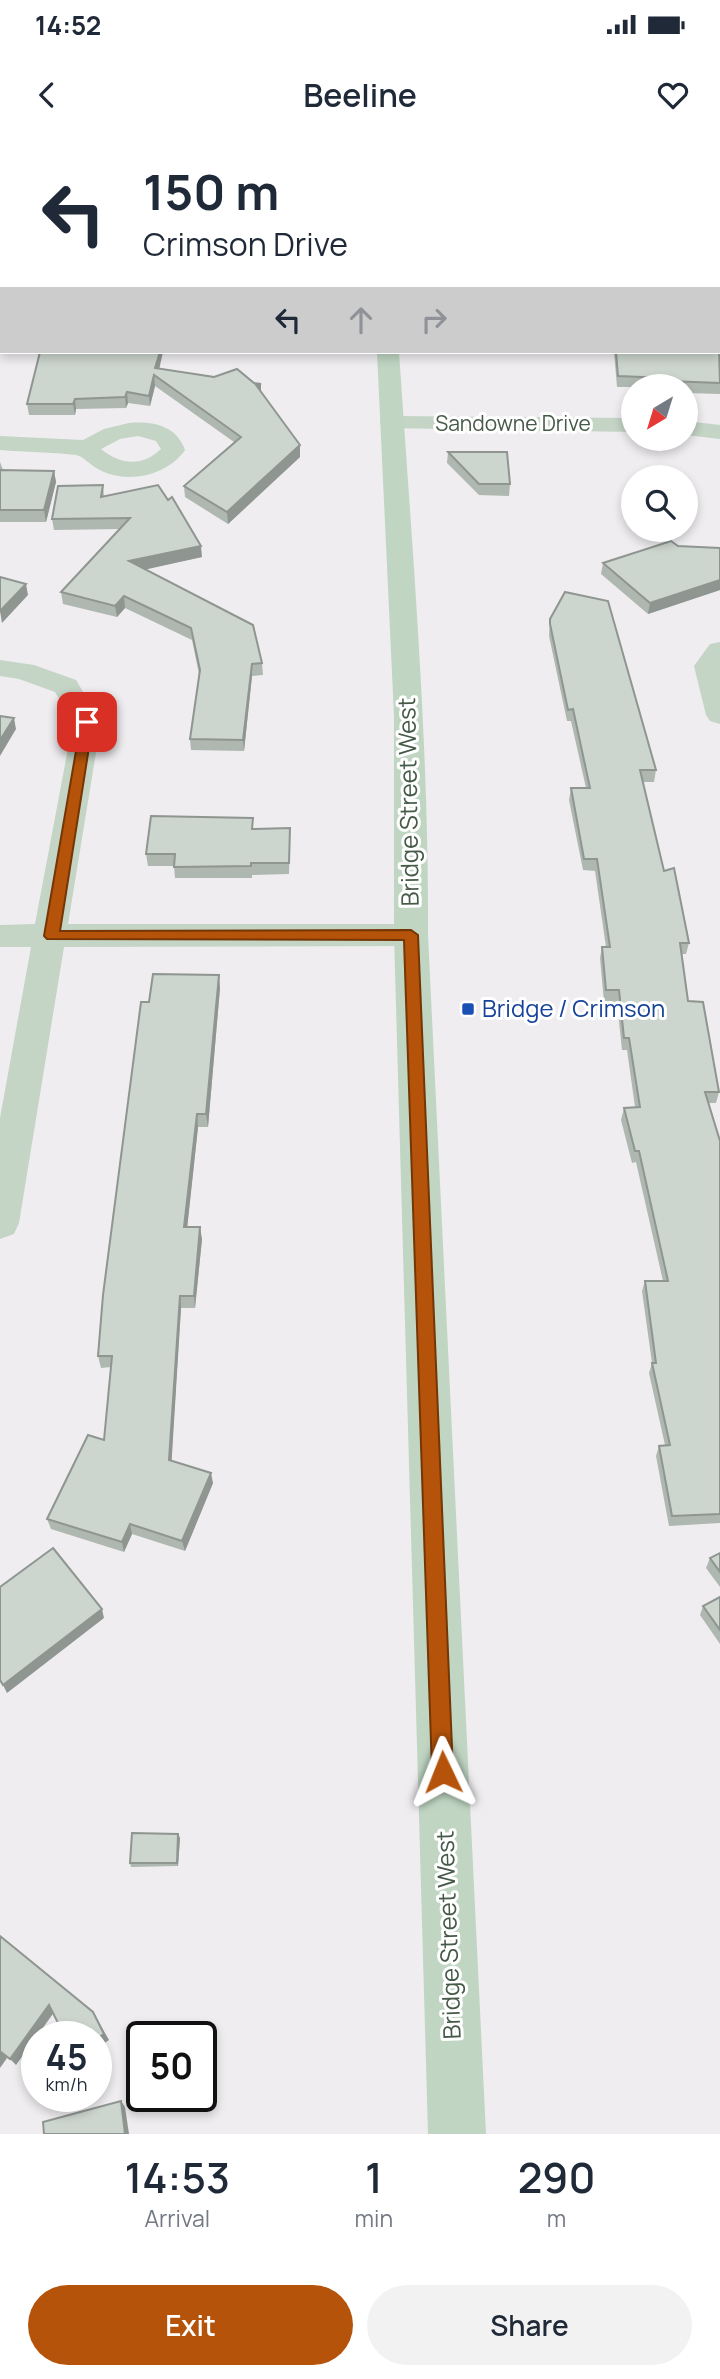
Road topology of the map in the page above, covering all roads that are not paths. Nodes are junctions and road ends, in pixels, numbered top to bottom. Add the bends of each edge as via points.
1 (388, 354) edge
2 (392, 423) junction
3 (621, 425) edge
4 (698, 429) edge
5 (720, 432) edge
6 (0, 443) edge
7 (85, 448) dead end
8 (720, 650) edge
9 (0, 668) edge
10 (720, 715) edge
11 (411, 935) junction
12 (0, 936) edge
13 (52, 936) junction
14 (0, 1223) edge
15 (457, 2134) edge

1 - 2 main road, Bridge Street West
2 - 3 street, Sandowne Drive
2 - 11 main road, Bridge Street West via 412,832
4 - 5 street
6 - 7 street
8 - 10 street via 708,666
9 - 13 street via 24,671 66,687 87,722
11 - 13 street
11 - 15 main road, Bridge Street West
12 - 13 street
13 - 14 street

